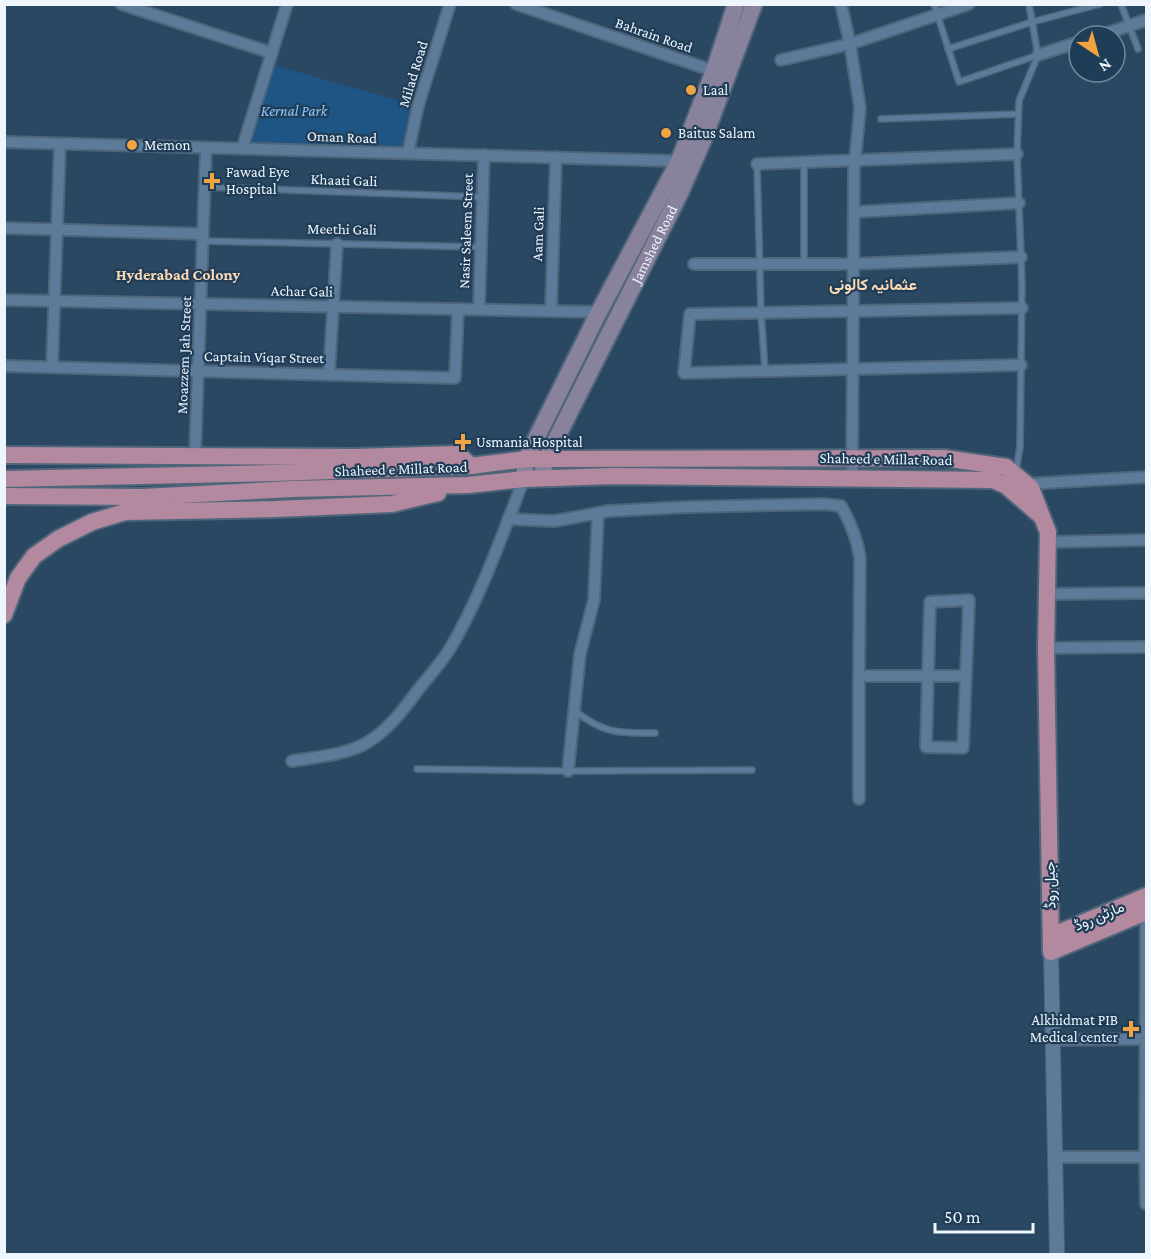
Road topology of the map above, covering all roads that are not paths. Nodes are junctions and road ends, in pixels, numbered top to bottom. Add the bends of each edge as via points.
1 (121, 4) edge
2 (287, 4) edge
3 (450, 4) edge
4 (516, 4) edge
5 (736, 4) edge
6 (754, 4) edge
7 (841, 4) edge
8 (969, 4) edge
9 (1029, 4) edge
10 (1100, 4) edge
11 (1121, 4) edge
12 (936, 10) edge
13 (1146, 20) edge
14 (1032, 22) junction
15 (1130, 26) junction
16 (1127, 27) edge
17 (850, 44) junction
18 (1067, 46) edge
19 (948, 49) junction
20 (1138, 50) dead end
21 (272, 53) junction
22 (1038, 56) junction
23 (781, 60) dead end
24 (714, 71) junction
25 (1018, 114) junction
26 (881, 119) dead end
27 (4, 142) edge
28 (60, 144) junction
29 (206, 148) junction
30 (242, 149) junction
31 (408, 153) junction
32 (1017, 154) junction
33 (484, 155) junction
34 (556, 157) junction
35 (679, 161) junction
36 (855, 161) junction
37 (804, 163) junction
38 (757, 164) joint
39 (205, 187) junction
40 (483, 197) junction
41 (1019, 203) junction
42 (854, 212) junction
43 (4, 228) edge
44 (57, 229) junction
45 (203, 237) junction
46 (337, 244) junction
47 (481, 247) junction
48 (1021, 257) junction
49 (694, 264) dead end
50 (760, 264) junction
51 (804, 264) junction
52 (853, 264) junction
53 (4, 300) edge
54 (54, 301) junction
55 (201, 304) junction
56 (334, 307) junction
57 (1022, 308) junction
58 (458, 309) junction
59 (479, 309) junction
60 (551, 311) junction
61 (599, 312) junction
62 (852, 312) junction
63 (761, 313) junction
64 (1021, 365) junction
65 (4, 366) edge
66 (52, 367) junction
67 (852, 369) junction
68 (199, 370) junction
69 (765, 371) junction
70 (329, 374) junction
71 (4, 455) edge
72 (195, 455) junction
73 (851, 458) junction
74 (546, 459) junction
75 (471, 466) junction
76 (525, 468) junction
77 (1146, 477) edge
78 (542, 478) junction
79 (4, 479) edge
80 (852, 479) junction
81 (1021, 479) junction
82 (468, 485) junction
83 (4, 496) edge
84 (598, 513) junction
85 (1042, 517) junction
86 (508, 519) junction
87 (1146, 540) edge
88 (1048, 542) junction
89 (1146, 593) edge
90 (1047, 594) junction
91 (4, 615) edge
92 (1146, 647) edge
93 (1046, 648) junction
94 (927, 674) junction
95 (859, 676) junction
96 (965, 676) junction
97 (574, 710) junction
98 (655, 733) dead end
99 (292, 761) dead end
100 (417, 769) dead end
101 (752, 770) dead end
102 (568, 771) junction
103 (859, 799) dead end
104 (1146, 904) edge
105 (1051, 944) junction
106 (1146, 1039) edge
107 (1053, 1040) junction
108 (1055, 1157) junction
109 (1146, 1157) edge
110 (1146, 1204) edge
111 (1057, 1254) edge

1 - 21 street
2 - 21 street
3 - 31 street, Milad Road via 418,106
4 - 24 street, Bahrain Road
5 - 24 main road, Jamshed Road
6 - 74 main road, Jamshed Road via 680,192
7 - 17 street
8 - 12 street
9 - 14 lane
10 - 14 lane
11 - 15 lane
12 - 17 street
12 - 19 lane
13 - 15 street
14 - 19 lane
14 - 22 lane
15 - 16 street
15 - 20 lane
17 - 23 street
17 - 36 street via 860,108
18 - 22 street
19 - 22 lane via 959,82
21 - 30 street
22 - 25 lane via 1019,101
24 - 35 main road, Jamshed Road
25 - 26 lane
25 - 32 lane
27 - 28 street, Oman Road
28 - 29 street, Oman Road
28 - 44 street
29 - 30 street, Oman Road
29 - 39 street, Moazzem Jah Street
30 - 31 street, Oman Road
31 - 33 street, Oman Road
32 - 36 street
32 - 41 lane
33 - 34 street, Oman Road
33 - 40 street, Nasir Saleem Street
34 - 35 street, Oman Road
34 - 60 street, Aam Gali
35 - 61 main road, Jamshed Road
36 - 37 street
36 - 42 street
37 - 38 street
37 - 51 lane
38 - 50 lane
39 - 40 lane, Khaati Gali
39 - 45 street, Moazzem Jah Street
40 - 47 street, Nasir Saleem Street
41 - 42 street
41 - 48 lane
42 - 52 street
43 - 44 street, Meethi Gali
44 - 45 street, Meethi Gali
44 - 54 street
45 - 46 lane, Meethi Gali
45 - 55 street, Moazzem Jah Street
46 - 47 lane, Meethi Gali
46 - 56 street
47 - 59 street, Nasir Saleem Street
48 - 52 street
48 - 57 lane
49 - 50 street
50 - 51 street
50 - 63 lane
51 - 52 street
52 - 62 street
53 - 54 street, Achar Gali
54 - 55 street, Achar Gali
54 - 66 street
55 - 56 street, Achar Gali
55 - 68 street, Moazzem Jah Street
56 - 58 street, Achar Gali
56 - 70 street
57 - 62 street
57 - 64 lane
58 - 59 street, Achar Gali
58 - 70 street, Captain Viqar Street via 455,378
59 - 60 street, Achar Gali
60 - 61 street, Achar Gali
61 - 76 main road, Jamshed Road
62 - 63 street
62 - 67 street
63 - 69 lane
63 - 69 street via 690,314 684,373
64 - 67 street
64 - 81 lane
65 - 66 street, Captain Viqar Street
66 - 68 street, Captain Viqar Street
67 - 69 street
67 - 73 street
68 - 70 street, Captain Viqar Street
68 - 72 street, Moazzem Jah Street
71 - 72 main road
72 - 75 main road via 458,454
73 - 74 main road, Shaheed e Millat Road
73 - 80 street
73 - 81 main road, Shaheed e Millat Road via 944,458 1006,467
74 - 76 main road, Shaheed e Millat Road
74 - 78 main road, Jamshed Road
75 - 76 main road, Shaheed e Millat Road
75 - 79 main road, Shaheed e Millat Road
76 - 78 main road, Shaheed e Millat Road
76 - 82 main road
76 - 86 street
77 - 81 street
78 - 80 main road, Shaheed e Millat Road
80 - 85 main road, Shaheed e Millat Road via 993,480 1005,485
81 - 85 main road via 1031,488
82 - 83 main road via 143,497
82 - 91 main road via 392,504 159,510 114,515 83,526 34,556 18,578
84 - 86 street via 554,521
84 - 95 street via 687,507 841,506 849,519 860,558
84 - 97 street via 594,600 580,654
85 - 88 main road, جیل روڈ
86 - 99 street via 451,647 409,703 367,743
87 - 88 street
88 - 90 main road, جیل روڈ
89 - 90 street
90 - 93 main road, جیل روڈ
92 - 93 street
93 - 105 main road, جیل روڈ
94 - 95 street
94 - 96 street
94 - 96 street via 926,747 963,748
94 - 96 street via 930,602 969,600
95 - 103 street
97 - 98 lane via 606,731
97 - 102 street
100 - 102 lane
101 - 102 lane
104 - 105 main road, مارٹن روڈ
104 - 106 street
105 - 107 street, جیل روڈ
106 - 107 street
106 - 109 street
107 - 108 street, جیل روڈ
108 - 109 street
108 - 111 street, جیل روڈ
109 - 110 street

